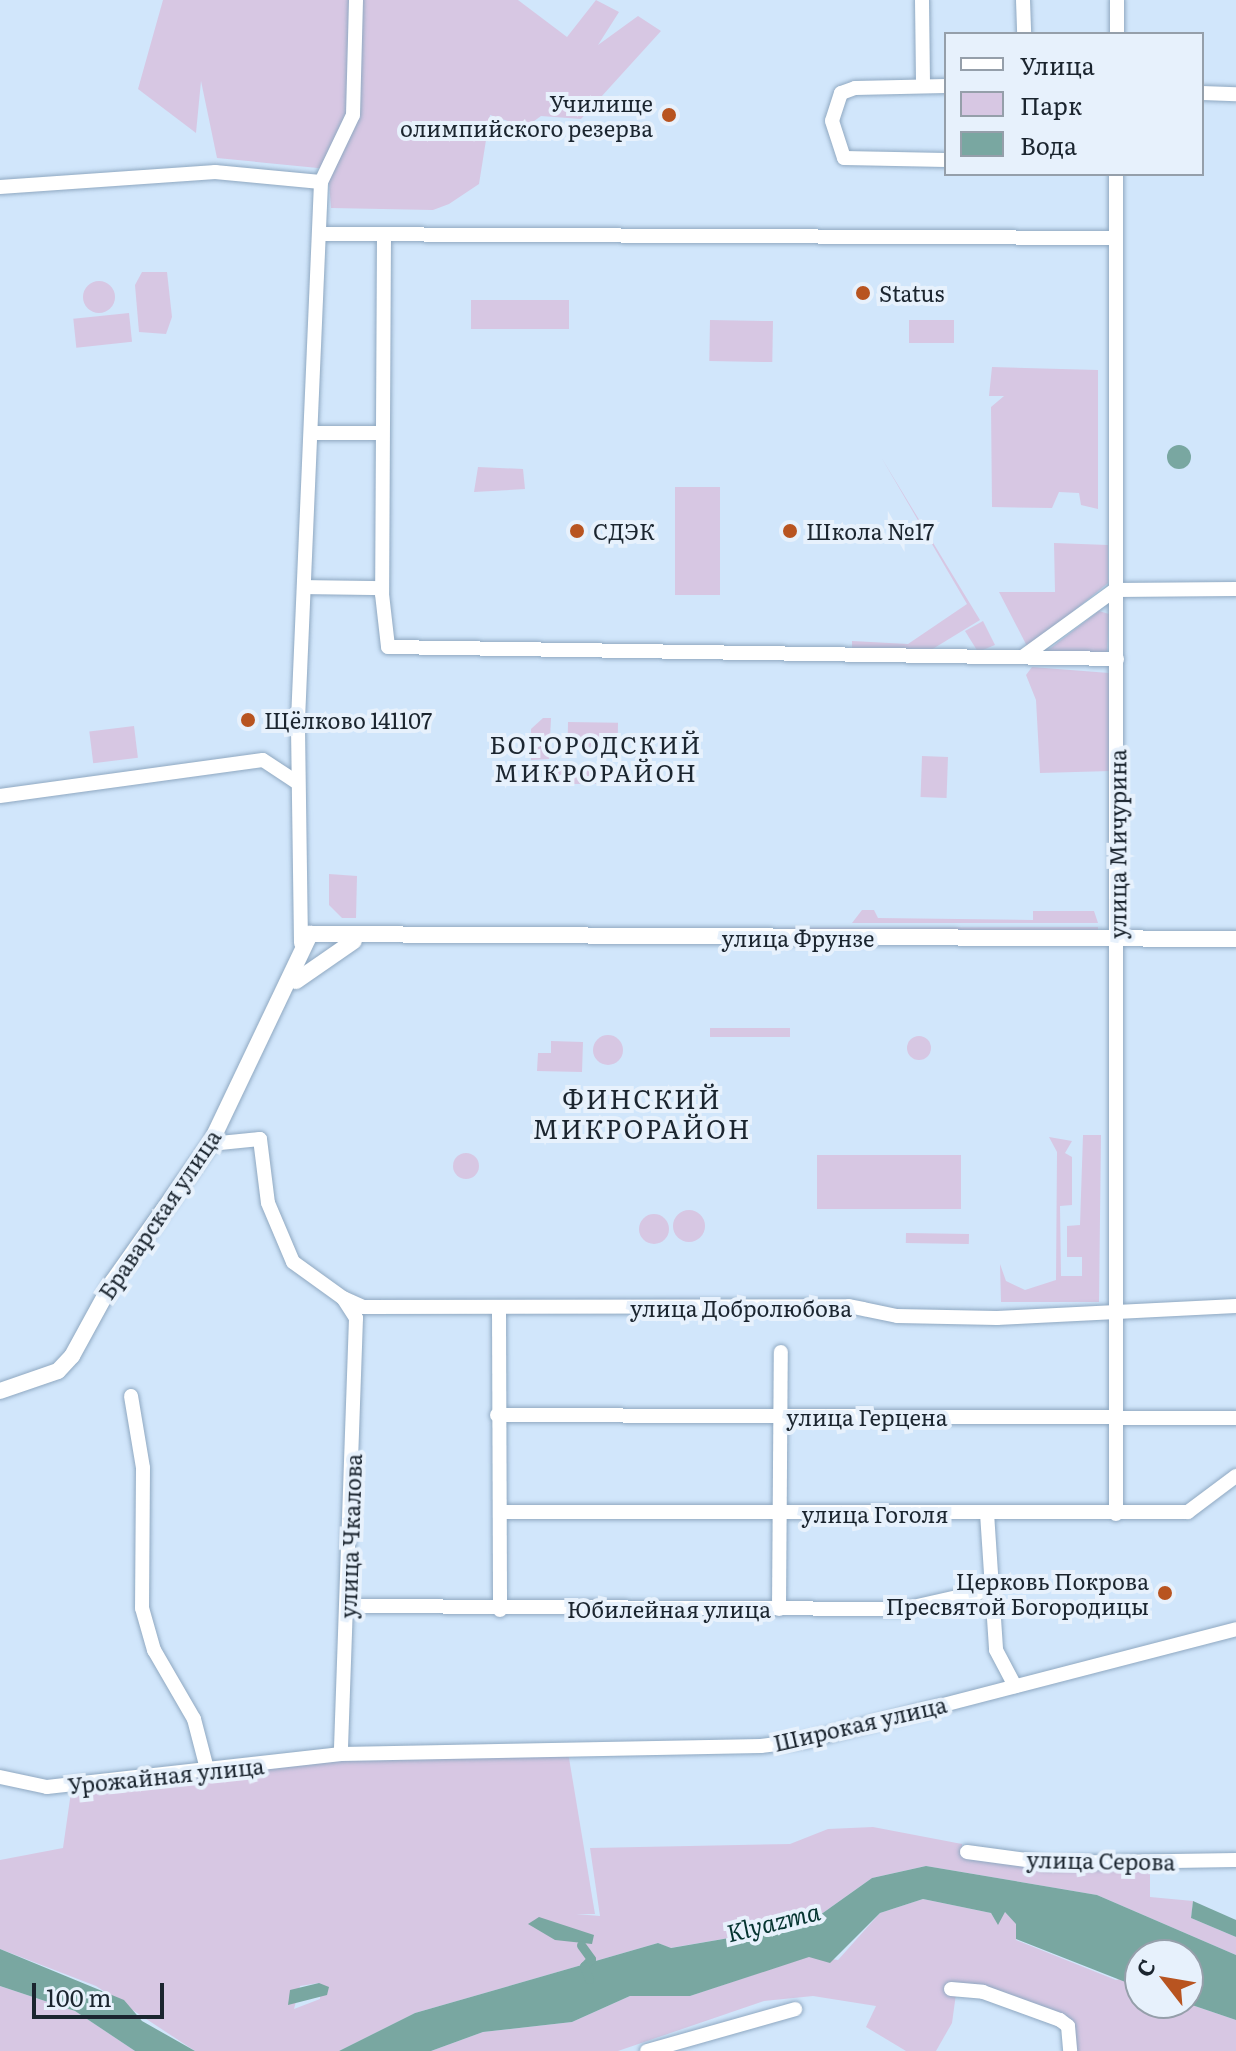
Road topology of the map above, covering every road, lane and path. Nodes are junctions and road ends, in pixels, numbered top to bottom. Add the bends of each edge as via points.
1 (356, 0) edge
2 (922, 0) edge
3 (1023, 0) edge
4 (1117, 0) edge
5 (1024, 32) edge
6 (1117, 32) edge
7 (923, 85) junction
8 (944, 86) edge
9 (1204, 93) edge
10 (1236, 94) edge
11 (944, 160) edge
12 (1116, 176) edge
13 (321, 182) junction
14 (0, 187) edge
15 (323, 234) junction
16 (384, 235) junction
17 (1115, 238) junction
18 (313, 433) junction
19 (381, 433) junction
20 (306, 587) junction
21 (382, 588) junction
22 (1236, 589) edge
23 (1115, 590) junction
24 (1016, 659) junction
25 (1117, 659) junction
26 (298, 783) junction
27 (0, 796) edge
28 (304, 917) junction
29 (320, 934) junction
30 (1117, 938) junction
31 (360, 939) junction
32 (1236, 939) edge
33 (301, 948) junction
34 (323, 958) junction
35 (284, 999) junction
36 (210, 1144) junction
37 (343, 1298) junction
38 (1236, 1306) edge
39 (499, 1309) junction
40 (1116, 1317) junction
41 (781, 1352) dead end
42 (0, 1391) edge
43 (131, 1396) dead end
44 (497, 1415) junction
45 (781, 1416) junction
46 (1117, 1417) junction
47 (1236, 1418) edge
48 (1236, 1476) edge
49 (503, 1512) junction
50 (987, 1513) junction
51 (780, 1514) junction
52 (1116, 1514) junction
53 (988, 1590) junction
54 (349, 1606) junction
55 (779, 1609) junction
56 (500, 1610) junction
57 (1236, 1629) edge
58 (1015, 1686) junction
59 (336, 1754) junction
60 (207, 1769) junction
61 (0, 1777) edge
62 (967, 1852) dead end
63 (1236, 1860) edge
64 (951, 1989) dead end
65 (795, 2009) dead end
66 (647, 2051) edge
67 (1070, 2051) edge

1 - 13 street via 353,115
2 - 7 street
3 - 5 street
4 - 6 street
7 - 8 street
7 - 11 street via 841,93 832,121 835,147 844,158
9 - 10 street
12 - 17 street, улица Мичурина
13 - 14 street via 215,172
13 - 15 street
15 - 16 street
15 - 18 street
16 - 17 street
16 - 19 street
17 - 23 street, улица Мичурина
18 - 19 street
18 - 20 street
19 - 21 street
20 - 21 street
20 - 26 street
21 - 24 street via 388,647
22 - 23 street
23 - 24 street via 1037,652
23 - 25 street, улица Мичурина
24 - 25 street
25 - 30 street, улица Мичурина
26 - 27 street via 263,760
26 - 28 street
28 - 29 street
28 - 33 street
29 - 31 main road, улица Фрунзе
29 - 33 main road
29 - 34 main road
30 - 31 main road, улица Фрунзе
30 - 32 main road, улица Фрунзе
30 - 40 street, улица Мичурина
31 - 34 main road
33 - 34 main road
33 - 35 main road
34 - 35 main road
35 - 36 main road, Браварская улица
36 - 37 street via 260,1139 268,1203 293,1262
36 - 42 main road, Браварская улица via 113,1281 72,1356 58,1371
37 - 39 street, улица Добролюбова via 363,1307
37 - 54 street, улица Чкалова via 356,1318
38 - 40 street, улица Добролюбова
39 - 40 street, улица Добролюбова via 849,1306 897,1316
39 - 44 street
40 - 46 street, улица Мичурина
41 - 45 street
43 - 60 street via 143,1468 142,1608 169,1684 194,1719
44 - 45 street, улица Герцена
44 - 49 street
45 - 46 street, улица Герцена
45 - 51 street
46 - 47 street, улица Герцена
46 - 52 street, улица Мичурина
48 - 52 street, улица Гоголя via 1188,1512
49 - 51 street, улица Гоголя
49 - 56 street
50 - 51 street, улица Гоголя
50 - 52 street, улица Гоголя
50 - 53 street
51 - 55 street
53 - 55 street, Юбилейная улица via 904,1609
53 - 58 street via 996,1650
54 - 56 street, Юбилейная улица
54 - 59 street, улица Чкалова
55 - 56 street, Юбилейная улица
57 - 58 street, Широкая улица
58 - 59 street, Широкая улица via 761,1746
59 - 60 street, Урожайная улица
60 - 61 street, Урожайная улица via 47,1787
62 - 63 street, улица Серова via 1048,1863
64 - 67 street via 983,1992 1060,2020 1068,2026
65 - 66 street

